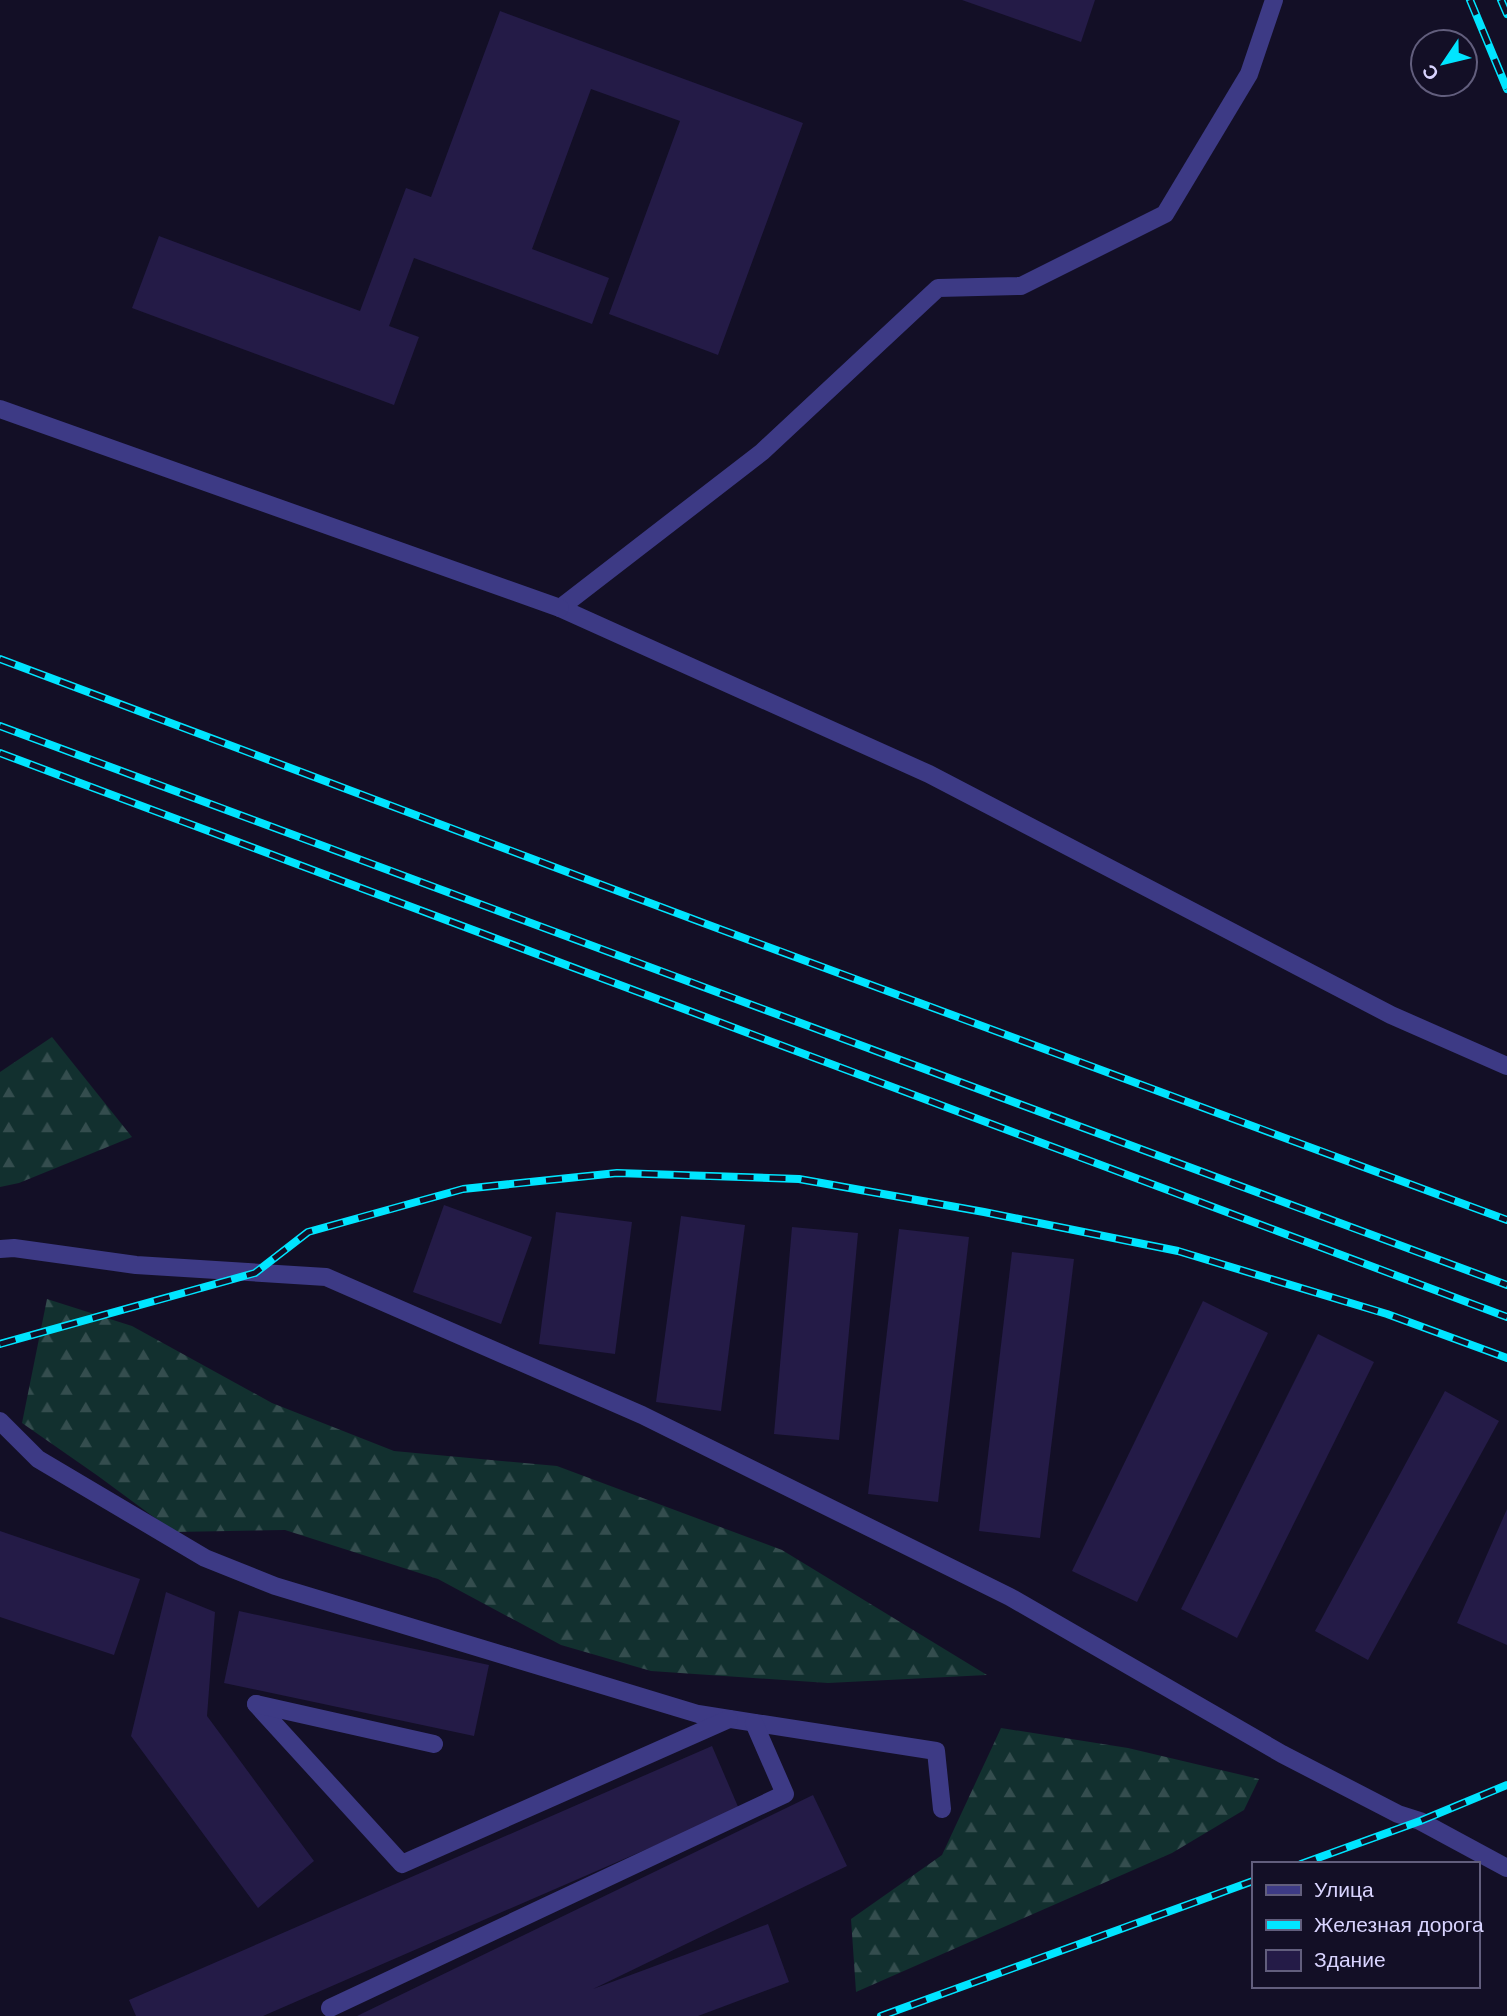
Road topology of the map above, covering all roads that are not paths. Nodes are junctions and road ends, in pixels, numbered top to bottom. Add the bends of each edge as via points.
1 (1274, 0) edge
2 (0, 409) edge
3 (560, 608) junction
4 (1507, 1066) edge
5 (0, 1249) edge
6 (0, 1421) edge
7 (729, 1718) junction
8 (754, 1723) junction
9 (434, 1744) dead end
10 (942, 1809) dead end
11 (1507, 1868) edge
12 (330, 2008) dead end

1 - 3 lane via 1248,74 1165,214 1021,286 938,288 762,452
2 - 3 lane
3 - 4 lane via 929,774 1391,1015
5 - 11 lane via 136,1265 326,1277 642,1415 1010,1597 1282,1754
6 - 7 lane via 38,1460 205,1558 275,1586 698,1714
7 - 8 lane
7 - 9 lane via 402,1864 256,1704
8 - 10 lane via 936,1751
8 - 12 lane via 785,1794

